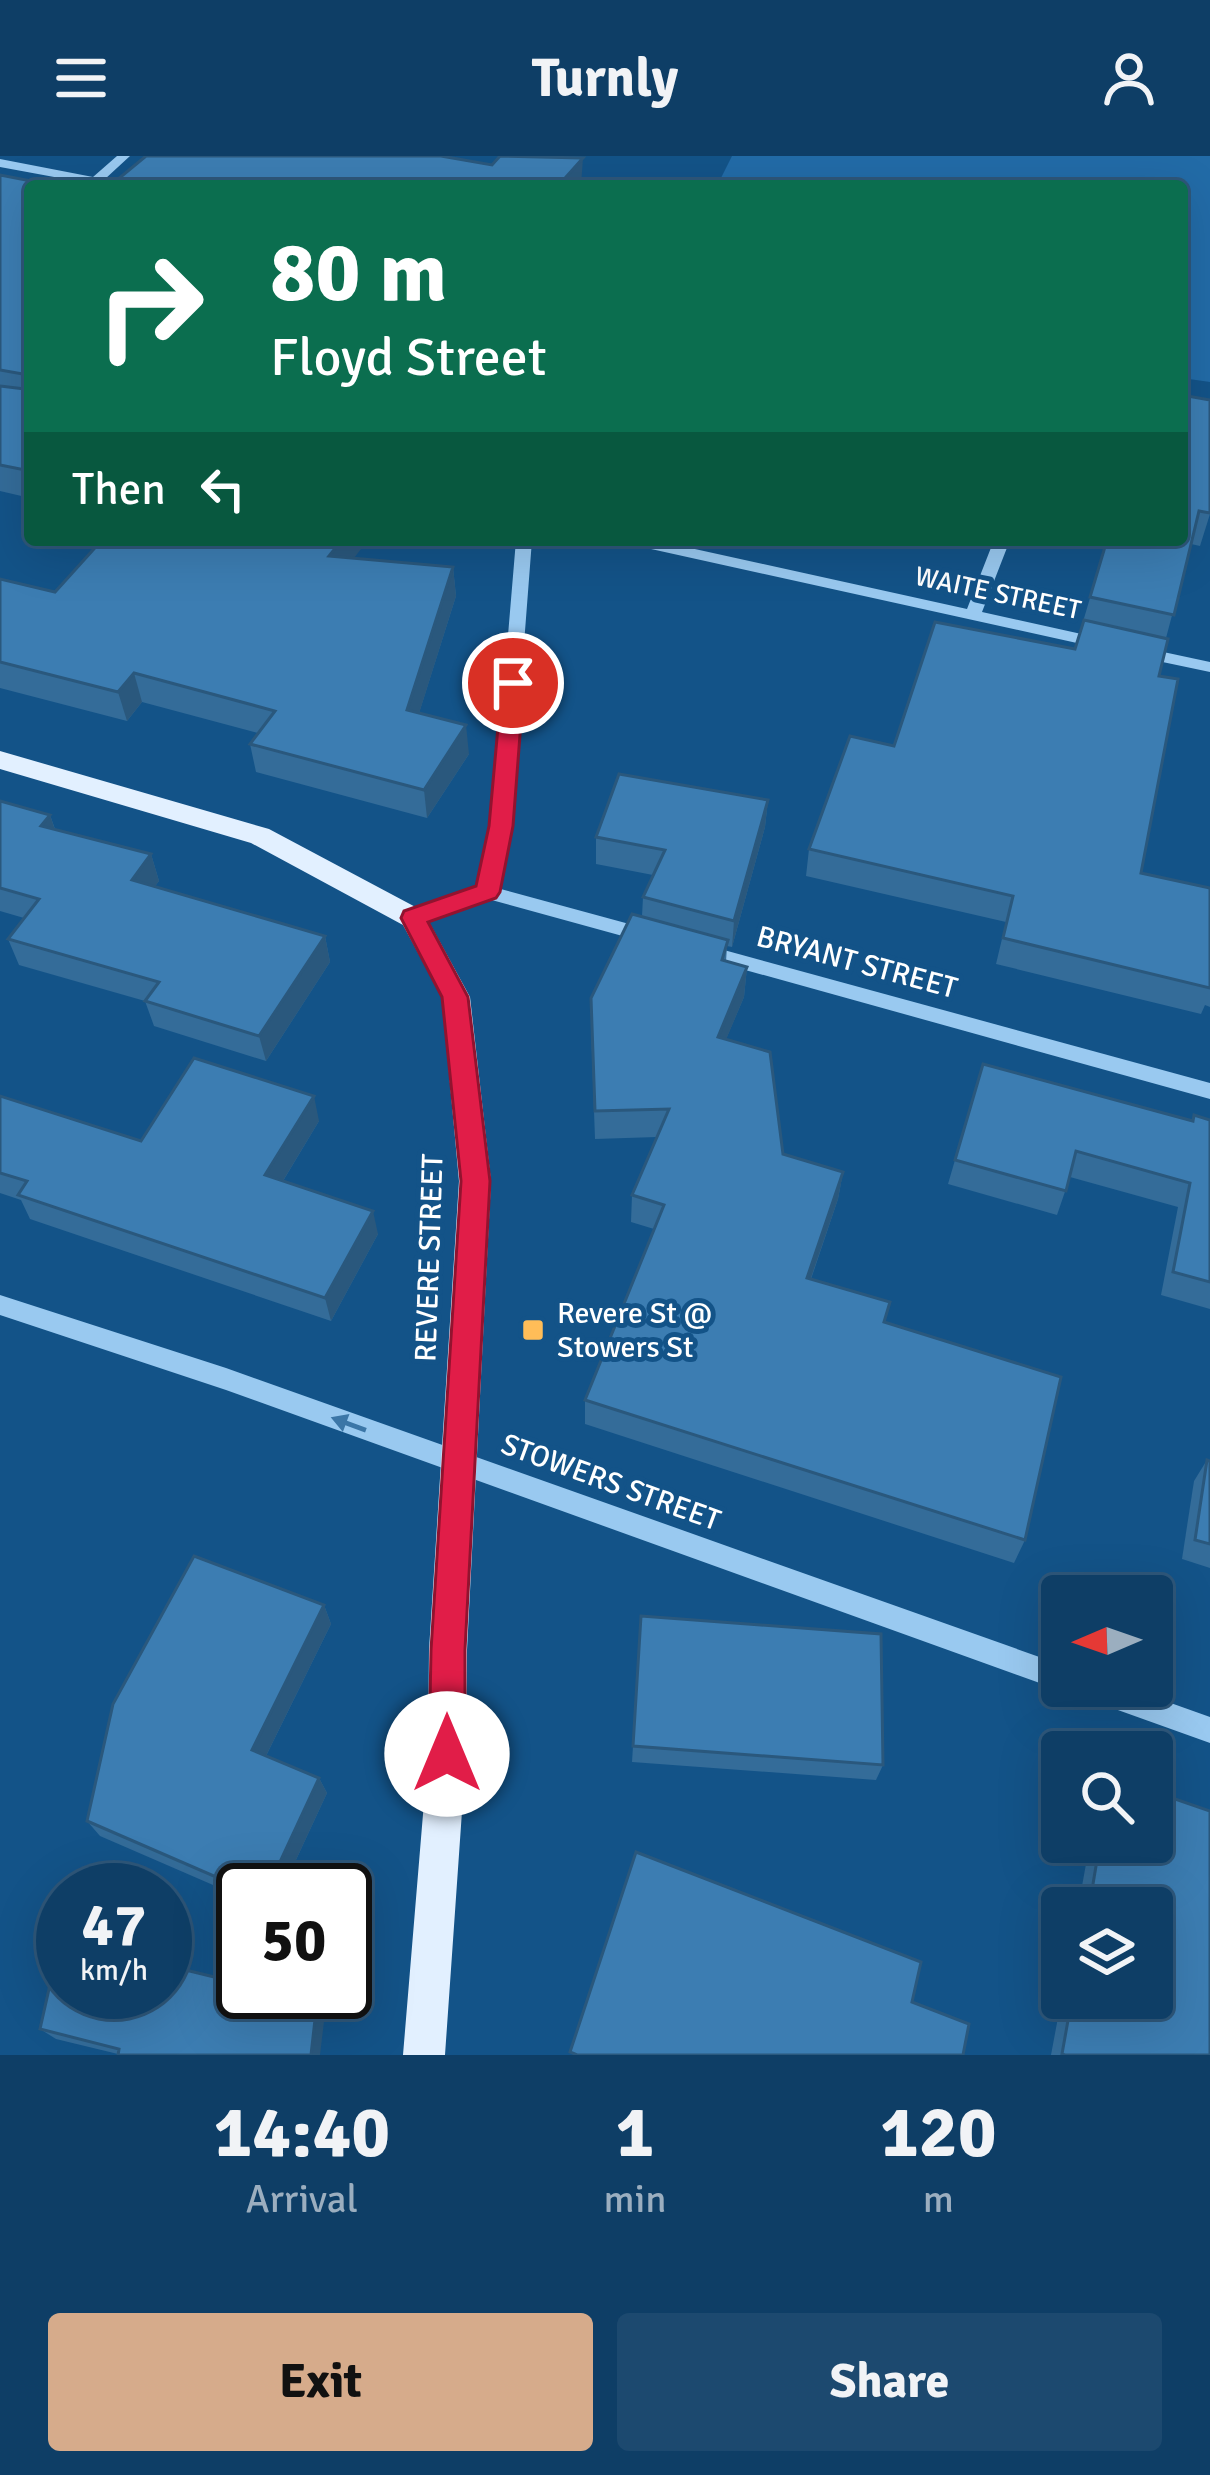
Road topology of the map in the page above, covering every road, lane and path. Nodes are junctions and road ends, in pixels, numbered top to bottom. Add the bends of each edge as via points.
1 (124, 156) edge
2 (0, 163) edge
3 (90, 180) edge
4 (96, 180) edge
5 (524, 546) edge
6 (660, 546) edge
7 (1000, 546) edge
8 (973, 615) junction
9 (1210, 667) edge
10 (0, 760) edge
11 (487, 892) junction
12 (413, 918) junction
13 (668, 941) edge
14 (691, 948) edge
15 (1210, 1091) edge
16 (0, 1305) edge
17 (459, 1463) junction
18 (1041, 1671) edge
19 (1145, 1707) edge
20 (1210, 1730) edge
21 (424, 2055) edge

1 - 4 street
2 - 3 street
5 - 11 street via 501,826
6 - 8 street, WAITE STREET
7 - 8 street
8 - 9 street, WAITE STREET
10 - 12 main road via 260,836
11 - 12 street
11 - 13 street
12 - 17 main road, REVERE STREET via 455,997 476,1181
14 - 15 street, BRYANT STREET
17 -> 16 street, STOWERS STREET
17 - 18 street, STOWERS STREET
17 - 21 main road, REVERE STREET
19 - 20 street

